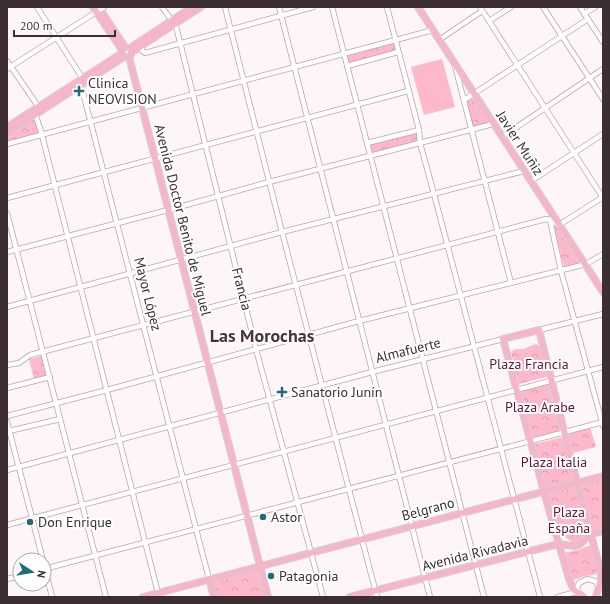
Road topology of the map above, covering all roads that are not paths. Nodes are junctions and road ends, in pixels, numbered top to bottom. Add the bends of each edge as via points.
1 (37, 7) edge
2 (162, 7) edge
3 (192, 7) edge
4 (201, 7) edge
5 (225, 7) edge
6 (279, 7) edge
7 (313, 7) edge
8 (332, 7) edge
9 (387, 7) edge
10 (418, 7) edge
11 (511, 7) edge
12 (542, 7) edge
13 (580, 7) edge
14 (594, 7) edge
15 (99, 9) edge
16 (481, 9) edge
17 (584, 14) junction
18 (281, 16) junction
19 (588, 19) junction
20 (489, 21) junction
21 (173, 22) junction
22 (231, 30) junction
23 (433, 30) junction
24 (56, 37) junction
25 (562, 37) junction
26 (395, 40) junction
27 (439, 40) junction
28 (603, 42) edge
29 (180, 44) junction
30 (142, 46) junction
31 (126, 52) junction
32 (398, 52) junction
33 (344, 54) junction
34 (7, 61) edge
35 (454, 63) junction
36 (347, 66) junction
37 (518, 66) junction
38 (9, 68) edge
39 (294, 68) junction
40 (603, 69) edge
41 (590, 79) junction
42 (244, 81) junction
43 (81, 82) junction
44 (408, 91) junction
45 (474, 94) junction
46 (193, 95) junction
47 (603, 99) edge
48 (464, 100) junction
49 (357, 105) junction
50 (142, 109) junction
51 (545, 109) junction
52 (37, 111) junction
53 (307, 119) junction
54 (91, 122) junction
55 (493, 124) junction
56 (7, 127) edge
57 (419, 130) junction
58 (471, 130) junction
59 (256, 132) junction
60 (7, 133) edge
61 (603, 134) edge
62 (42, 135) junction
63 (502, 137) junction
64 (367, 143) junction
65 (420, 143) junction
66 (7, 144) edge
67 (206, 146) junction
68 (574, 154) junction
69 (370, 156) junction
70 (155, 159) junction
71 (320, 169) junction
72 (524, 171) junction
73 (104, 173) junction
74 (485, 181) junction
75 (531, 181) junction
76 (269, 182) junction
77 (55, 186) junction
78 (434, 194) junction
79 (218, 196) junction
80 (603, 197) edge
81 (7, 198) edge
82 (383, 207) junction
83 (168, 210) junction
84 (7, 212) edge
85 (333, 220) junction
86 (550, 220) junction
87 (118, 224) junction
88 (559, 225) junction
89 (282, 232) junction
90 (498, 232) junction
91 (68, 237) junction
92 (447, 245) junction
93 (231, 247) junction
94 (17, 250) junction
95 (7, 252) edge
96 (603, 254) edge
97 (397, 258) junction
98 (181, 261) junction
99 (586, 264) junction
100 (561, 270) junction
101 (346, 272) junction
102 (131, 274) junction
103 (511, 283) junction
104 (296, 285) junction
105 (81, 287) junction
106 (603, 292) edge
107 (460, 296) junction
108 (244, 298) junction
109 (30, 301) junction
110 (7, 307) edge
111 (410, 309) junction
112 (194, 312) junction
113 (603, 314) edge
114 (574, 321) junction
115 (359, 322) junction
116 (144, 325) junction
117 (538, 330) junction
118 (309, 335) junction
119 (94, 339) junction
120 (503, 339) junction
121 (474, 346) junction
122 (256, 349) junction
123 (43, 352) junction
124 (423, 359) junction
125 (208, 363) junction
126 (7, 365) edge
127 (603, 367) edge
128 (588, 370) junction
129 (372, 372) junction
130 (50, 377) junction
131 (157, 377) junction
132 (551, 380) junction
133 (323, 385) junction
134 (7, 388) edge
135 (517, 389) junction
136 (107, 390) junction
137 (487, 397) junction
138 (270, 400) junction
139 (56, 403) junction
140 (436, 411) junction
141 (220, 413) junction
142 (7, 416) edge
143 (60, 419) junction
144 (7, 422) edge
145 (603, 423) edge
146 (386, 424) junction
147 (170, 427) junction
148 (9, 431) junction
149 (564, 431) junction
150 (336, 437) junction
151 (120, 440) junction
152 (530, 440) junction
153 (501, 448) junction
154 (284, 451) junction
155 (69, 454) junction
156 (449, 461) junction
157 (234, 464) junction
158 (19, 467) junction
159 (7, 470) edge
160 (399, 475) junction
161 (603, 476) edge
162 (183, 478) junction
163 (577, 483) junction
164 (349, 488) junction
165 (132, 492) junction
166 (544, 492) junction
167 (514, 500) junction
168 (298, 502) junction
169 (82, 505) junction
170 (462, 513) junction
171 (247, 515) junction
172 (32, 519) junction
173 (7, 525) edge
174 (412, 526) junction
175 (196, 528) junction
176 (603, 531) edge
177 (591, 534) junction
178 (362, 539) junction
179 (145, 542) junction
180 (558, 544) junction
181 (41, 552) edge
182 (311, 552) junction
183 (528, 552) junction
184 (95, 556) junction
185 (475, 565) junction
186 (52, 566) edge
187 (260, 566) junction
188 (425, 578) junction
189 (209, 579) junction
190 (601, 586) edge
191 (576, 592) junction
192 (376, 594) edge
193 (158, 595) edge
194 (106, 597) edge
195 (143, 597) edge
196 (214, 597) edge
197 (268, 597) edge
198 (323, 597) edge
199 (350, 597) edge
200 (430, 597) edge
201 (484, 597) edge
202 (540, 597) edge
203 (558, 597) edge
204 (583, 597) edge
205 (596, 597) edge

1 - 24 street, Mayor López
2 - 21 street, Francia
3 - 21 main road
4 - 21 main road
5 - 22 street
6 - 18 street
7 - 18 street
8 - 33 street
9 - 26 street
10 - 23 main road, Javier Muñiz
11 - 20 street
12 - 25 street
13 - 17 street
14 - 17 street
15 - 24 street
15 - 31 main road, Avenida Doctor Benito de Miguel
16 - 20 street
16 - 27 street
17 - 19 street
18 - 22 street
18 - 39 street
19 - 25 street
19 - 28 street
20 - 37 street
21 - 29 street, Francia
21 - 30 main road
21 - 31 main road
22 - 29 street
22 - 42 street
23 - 26 street
23 - 27 main road, Javier Muñiz
24 - 38 street
24 - 43 street, Mayor López
25 - 37 street
25 - 41 street
26 - 32 street
26 - 33 street
27 - 35 main road, Javier Muñiz
29 - 30 street via 145,53
29 - 46 street, Francia
30 - 31 main road
31 - 43 main road
31 - 50 main road, Avenida Doctor Benito de Miguel
32 - 36 street
32 - 44 street
33 - 36 street
33 - 39 street
34 - 38 street
35 - 45 main road, Javier Muñiz
35 - 48 street
36 - 49 street
37 - 45 street
37 - 51 street
38 - 52 street
39 - 42 street
39 - 53 street
40 - 41 street
41 - 47 street
41 - 51 street
42 - 46 street
42 - 59 street
43 - 52 main road
43 - 54 street, Mayor López
44 - 49 street
44 - 57 street
45 - 48 street
45 - 55 main road, Javier Muñiz
46 - 50 street
46 - 67 street, Francia
48 - 58 street
49 - 53 street
49 - 64 street
50 - 54 street
50 - 70 main road, Avenida Doctor Benito de Miguel
51 - 63 street
51 - 68 street
52 - 56 main road
52 - 60 main road
52 - 62 street
53 - 59 street
53 - 71 street
54 - 62 street
54 - 73 street, Mayor López
55 - 58 street
55 - 63 main road, Javier Muñiz
57 - 64 street
57 - 65 street
58 - 65 street
58 - 74 street
59 - 67 street
59 - 76 street
61 - 68 street
62 - 66 street
62 - 77 street
63 - 72 main road, Javier Muñiz
64 - 69 street
65 - 69 street
65 - 78 street
67 - 70 street
67 - 79 street, Francia
68 - 75 street
68 - 80 street
69 - 71 street
69 - 82 street
70 - 73 street
70 - 83 main road, Avenida Doctor Benito de Miguel
71 - 76 street
71 - 85 street
72 - 74 street
72 - 75 main road, Javier Muñiz
73 - 77 street
73 - 87 street, Mayor López
74 - 78 street
74 - 90 street
75 - 88 main road, Javier Muñiz
76 - 79 street
76 - 89 street
77 - 81 street
77 - 91 street
78 - 82 street
78 - 92 street
79 - 83 street
79 - 93 street, Francia
80 - 88 street
82 - 85 street
82 - 97 street
83 - 87 street
83 - 98 main road, Avenida Doctor Benito de Miguel
84 - 94 street
85 - 89 street
85 - 101 street
86 - 88 street
86 - 90 street
86 - 100 street
87 - 91 street
87 - 102 street, Mayor López
88 - 99 main road, Javier Muñiz
89 - 93 street
89 - 104 street
90 - 92 street
90 - 103 street
91 - 94 street
91 - 105 street
92 - 97 street
92 - 107 street
93 - 98 street
93 - 108 street, Francia
94 - 95 street
94 - 109 street
96 - 99 street
97 - 101 street
97 - 111 street
98 - 102 street
98 - 112 main road, Avenida Doctor Benito de Miguel
99 - 100 street
99 - 106 main road, Javier Muñiz
100 - 103 street
100 - 114 street
101 - 104 street
101 - 115 street
102 - 105 street
102 - 116 street, Mayor López
103 - 107 street
104 - 108 street
104 - 118 street
105 - 109 street
105 - 119 street
107 - 111 street
107 - 121 street
108 - 112 street
108 - 122 street, Francia
109 - 110 street
109 - 123 street
111 - 115 street
111 - 124 street
112 - 116 street
112 - 125 main road, Avenida Doctor Benito de Miguel
113 - 114 street, Almafuerte
114 - 117 street, Almafuerte
114 - 128 street
115 - 118 street
115 - 129 street
116 - 119 street
116 - 131 street, Mayor López
117 - 120 main road, Almafuerte
117 - 132 main road
118 - 122 street
118 - 133 street
119 - 123 street
119 - 136 street
120 - 121 street, Almafuerte
120 - 135 main road
121 - 124 street, Almafuerte
121 - 137 street
122 - 125 street
122 - 138 street, Francia
123 - 126 street
123 - 130 street
124 - 129 street, Almafuerte
124 - 140 street
125 - 131 street
125 - 141 main road, Avenida Doctor Benito de Miguel
127 - 128 street
128 - 132 street
128 - 145 street
129 - 133 street, Almafuerte
129 - 146 street
130 - 134 street
130 - 139 street
131 - 136 street
131 - 147 street, Mayor López
132 - 135 street
132 - 149 main road
133 - 138 street, Almafuerte
133 - 150 street
135 - 137 street
135 - 152 main road
136 - 139 street
136 - 151 street
137 - 140 street
137 - 153 street
138 - 141 street, Almafuerte
138 - 154 street, Francia
139 - 142 street
139 - 143 street
140 - 146 street
140 - 156 street
141 - 147 street, Almafuerte
141 - 157 main road, Avenida Doctor Benito de Miguel
143 - 148 street
143 - 155 street
144 - 148 street
145 - 149 street
146 - 150 street
146 - 160 street
147 - 151 street, Almafuerte
147 - 162 street, Mayor López
148 - 158 street
149 - 152 street
149 - 163 main road
150 - 154 street
150 - 164 street
151 - 155 street, Almafuerte
151 - 165 street
152 - 153 street
152 - 166 main road
153 - 156 street
153 - 167 street
154 - 157 street
154 - 168 street, Francia
155 - 158 street, Almafuerte
155 - 169 street
156 - 160 street
156 - 170 street
157 - 162 street
157 - 171 main road, Avenida Doctor Benito de Miguel
158 - 159 street, Almafuerte
158 - 172 street
160 - 164 street
160 - 174 street
161 - 163 main road, Belgrano
162 - 165 street
162 - 175 street, Mayor López
163 - 166 main road, Belgrano
163 - 177 main road
164 - 168 street
164 - 178 street
165 - 169 street
165 - 179 street
166 - 167 main road, Belgrano
166 - 180 main road
167 - 170 main road, Belgrano
167 - 183 street
168 - 171 street
168 - 182 street, Francia
169 - 172 street
169 - 184 street
170 - 174 main road, Belgrano
170 - 185 street
171 - 175 street
171 - 187 main road, Avenida Doctor Benito de Miguel
172 - 173 street
172 - 181 street
174 - 178 main road, Belgrano
174 - 188 street
175 - 179 street
175 - 189 street, Mayor López
176 - 177 main road, Avenida Rivadavia
177 - 180 main road, Avenida Rivadavia via 579,545
177 - 190 main road via 602,575
178 - 182 main road, Belgrano
178 - 192 street
179 - 184 street
179 - 193 street
180 - 183 main road, Avenida Rivadavia
180 - 191 main road
182 - 187 main road, Belgrano
182 - 198 street, Francia
183 - 185 main road, Avenida Rivadavia
183 - 202 street
184 - 186 street
184 - 194 street
185 - 188 main road, Avenida Rivadavia
185 - 201 street
187 - 189 main road, Belgrano
187 - 197 main road, Avenida Doctor Benito de Miguel
188 - 192 main road, Avenida Rivadavia
188 - 200 street
189 - 193 main road, Belgrano
189 - 196 main road, Mayor López
190 - 191 street via 587,579 579,583
190 - 205 main road
191 - 203 street
191 - 204 main road
192 - 199 main road, Avenida Rivadavia
193 - 195 main road, Belgrano

